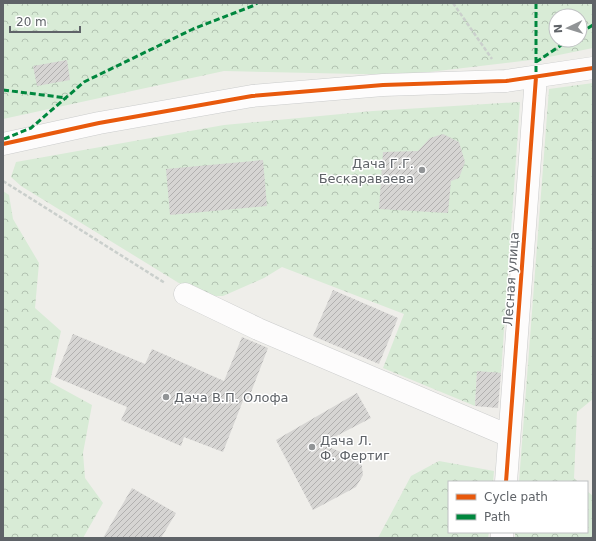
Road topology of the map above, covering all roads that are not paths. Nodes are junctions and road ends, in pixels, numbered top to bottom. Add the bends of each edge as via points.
1 (593, 68) edge
2 (536, 77) junction
3 (3, 144) edge
4 (177, 290) road end
5 (509, 436) junction
6 (506, 481) edge

1 - 2 street
2 - 3 street via 506,81 383,85 252,96 99,123
2 - 5 street, Лесная улица
4 - 5 street via 258,328
5 - 6 street, Лесная улица

